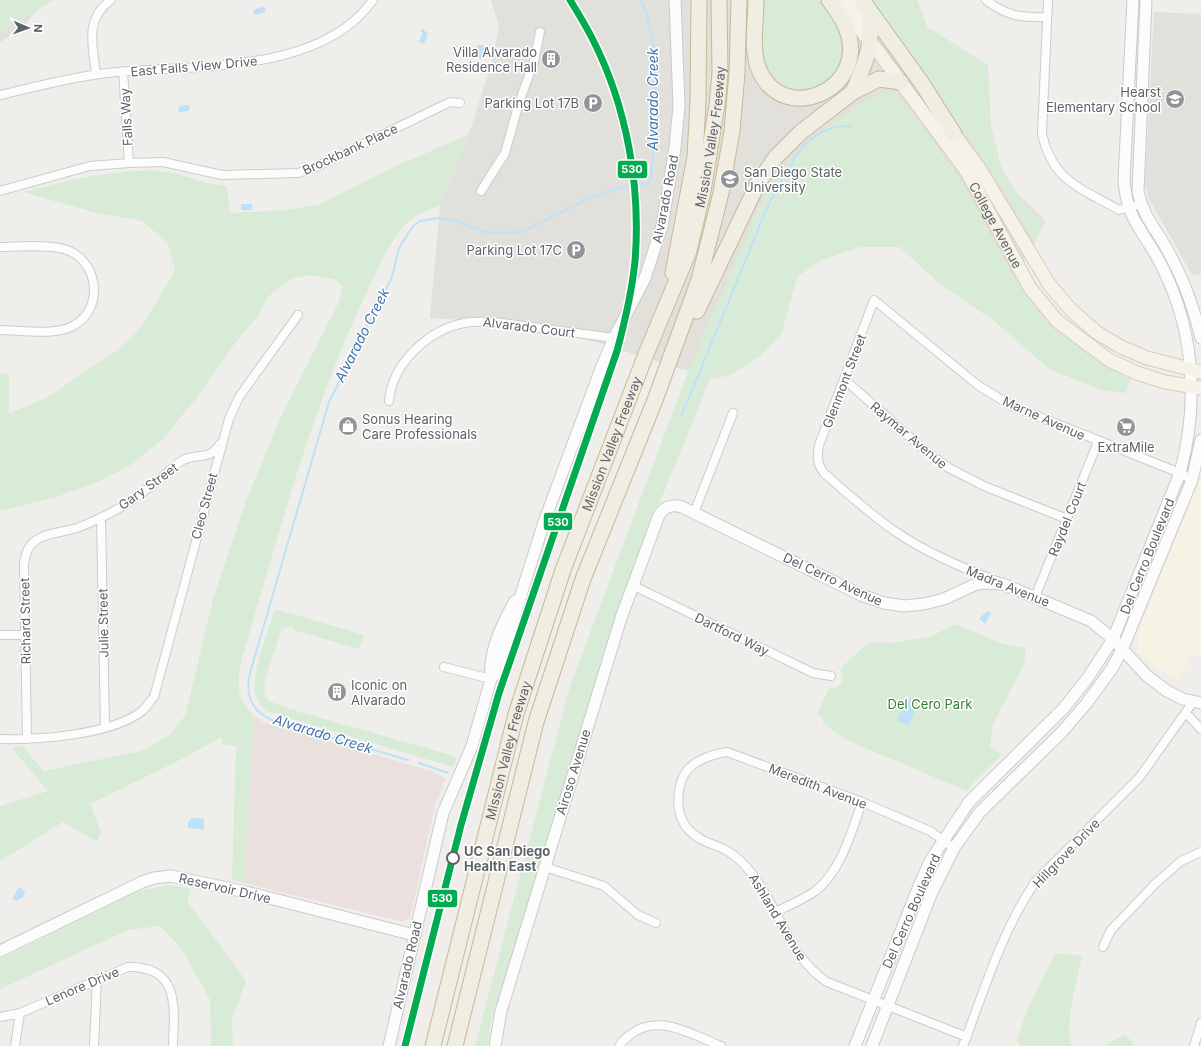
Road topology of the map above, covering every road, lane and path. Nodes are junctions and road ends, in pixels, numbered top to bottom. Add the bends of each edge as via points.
1 (111, 0) edge
2 (373, 0) edge
3 (675, 0) edge
4 (695, 0) edge
5 (699, 0) edge
6 (719, 0) edge
7 (739, 0) edge
8 (756, 0) edge
9 (829, 0) edge
10 (837, 0) edge
11 (851, 0) edge
12 (862, 0) edge
13 (986, 0) edge
14 (1048, 0) edge
15 (1133, 0) edge
16 (1146, 0) edge
17 (1047, 17) junction
18 (869, 22) junction
19 (540, 32) dead end
20 (699, 43) junction
21 (871, 43) junction
22 (124, 71) junction
23 (96, 74) junction
24 (901, 82) junction
25 (852, 92) junction
26 (0, 95) edge
27 (460, 104) dead end
28 (954, 134) junction
29 (129, 163) junction
30 (481, 191) dead end
31 (0, 192) edge
32 (1141, 204) junction
33 (1129, 208) junction
34 (0, 247) edge
35 (874, 300) joint
36 (666, 306) junction
37 (298, 315) dead end
38 (1199, 321) edge
39 (0, 330) edge
40 (614, 338) junction
41 (1201, 338) edge
42 (1196, 371) edge
43 (845, 380) junction
44 (1196, 388) edge
45 (389, 400) dead end
46 (655, 400) junction
47 (733, 413) dead end
48 (222, 438) junction
49 (1201, 440) edge
50 (1098, 442) junction
51 (818, 462) joint
52 (1180, 473) junction
53 (1192, 480) junction
54 (669, 506) joint
55 (694, 512) junction
56 (101, 518) junction
57 (1067, 519) junction
58 (68, 530) joint
59 (1003, 584) junction
60 (634, 586) junction
61 (1035, 597) junction
62 (0, 635) edge
63 (25, 635) junction
64 (1113, 639) junction
65 (1122, 650) junction
66 (444, 667) dead end
67 (831, 676) dead end
68 (491, 679) junction
69 (1197, 702) edge
70 (1186, 713) junction
71 (105, 728) junction
72 (1201, 729) edge
73 (0, 739) edge
74 (27, 740) junction
75 (682, 778) joint
76 (862, 802) junction
77 (942, 841) junction
78 (954, 848) junction
79 (1201, 852) edge
80 (545, 867) junction
81 (775, 912) junction
82 (656, 923) dead end
83 (414, 935) junction
84 (1103, 947) dead end
85 (0, 951) edge
86 (97, 979) junction
87 (873, 1000) junction
88 (888, 1006) junction
89 (20, 1013) junction
90 (0, 1017) edge
91 (1201, 1023) edge
92 (966, 1037) junction
93 (620, 1044) edge
94 (15, 1046) edge
95 (94, 1046) edge
96 (172, 1046) edge
97 (389, 1046) edge
98 (433, 1046) edge
99 (455, 1046) edge
100 (495, 1046) edge
101 (721, 1046) edge
102 (855, 1046) edge
103 (872, 1046) edge
104 (963, 1046) edge
105 (1194, 1046) edge

1 - 23 street via 99,10 91,31
2 - 22 street, East Falls View Drive via 345,30 317,43 266,60 223,66
3 - 40 street, Alvarado Road via 679,106 662,226 645,278
4 - 20 highway
5 - 20 highway
6 - 36 highway, Mission Valley Freeway via 720,73 703,191 689,250
7 - 46 highway, Mission Valley Freeway via 735,101 721,193 699,280
8 - 9 highway via 755,46 758,67 773,88 785,95 798,98 815,97 832,88 845,72 849,61 850,42 846,29
10 - 21 main road, College Avenue
11 - 18 main road, College Avenue
12 - 28 highway via 921,82
13 - 17 street via 1024,18
14 - 17 street
15 - 33 street, Del Cerro Boulevard via 1124,180
16 - 32 street via 1137,180
17 - 33 street via 1042,134 1046,150 1058,172 1072,184 1120,210
18 - 21 highway
18 - 28 main road, College Avenue
19 - 30 street via 505,153
20 - 36 highway via 695,157
21 - 24 main road, College Avenue
21 - 25 highway
22 - 23 street, East Falls View Drive
22 - 29 street, Falls Way
23 - 26 street, East Falls View Drive
24 - 25 highway via 879,79
24 - 44 main road, College Avenue via 967,172 1025,281 1057,321 1109,360 1158,380
25 - 46 highway via 801,132 776,157 758,183
27 - 29 street, Brockbank Place via 450,102 314,168 298,173 222,175 163,162
28 - 42 main road, College Avenue via 979,168 1049,284 1071,310 1096,332 1121,347 1147,358
29 - 31 street, Brockbank Place via 90,166
32 - 33 street
32 - 38 street via 1147,219 1168,251
33 - 42 street, Del Cerro Boulevard via 1176,298
34 - 39 street via 64,249 82,259 90,270 94,296 83,319 73,326 54,331
35 - 43 street, Glenmont Street
35 - 50 street, Marne Avenue via 979,386 1012,406
36 - 98 highway, Mission Valley Freeway via 563,570 516,714
37 - 48 street, Cleo Street via 240,396
38 - 41 street
40 - 45 street, Alvarado Court via 495,322 462,323 425,341 403,363 390,386
40 - 68 street, Alvarado Road via 547,515 497,671
42 - 44 street, Del Cerro Boulevard
43 - 51 street, Glenmont Street via 819,445
43 - 57 street, Raymar Avenue via 922,448 949,468 984,486
44 - 52 street, Del Cerro Boulevard
46 - 99 highway, Mission Valley Freeway via 583,580 536,722
47 - 55 street
48 - 56 street, Gary Street via 219,446 209,456 186,459
48 - 71 street, Cleo Street via 154,697 142,711
49 - 53 street, Del Cerro Boulevard
50 - 52 street, Marne Avenue
50 - 57 street, Raydel Court
51 - 59 street, Madra Avenue via 825,474 896,532 955,565
52 - 53 street, Marne Avenue
52 - 64 street, Del Cerro Boulevard
53 - 65 street, Del Cerro Boulevard
54 - 55 street, Del Cerro Avenue via 682,507
54 - 60 street, Airoso Avenue via 659,515
55 - 59 street, Del Cerro Avenue via 862,595 889,604 924,604 944,599 974,585
56 - 58 street, Gary Street
56 - 71 street, Julie Street
57 - 61 street, Raydel Court
58 - 63 street, Richard Street via 41,536 30,545 26,554
59 - 61 street, Madra Avenue
60 - 67 street, Dartford Way via 813,673
60 - 80 street, Airoso Avenue via 608,660
61 - 64 street, Madra Avenue via 1091,621
62 - 63 street
63 - 74 street, Richard Street
64 - 65 street, Madra Avenue
64 - 77 street, Del Cerro Boulevard via 1087,679 1063,709 969,802
65 - 69 street, Madra Avenue via 1167,692
65 - 78 street, Del Cerro Boulevard via 1086,704 1062,732 980,812
66 - 68 street
68 - 83 street, Alvarado Road via 472,746 443,813
69 - 70 street, Hillgrove Drive
70 - 72 street
70 - 92 street, Hillgrove Drive via 1139,778 1036,882 1011,923
71 - 74 street
73 - 74 street
75 - 76 street, Meredith Avenue via 699,761 727,752
75 - 81 street, Ashland Avenue via 677,803 683,822 699,838 728,852 743,863 754,876
76 - 77 street, Meredith Avenue via 930,831
76 - 81 street via 839,861 830,876 814,891
77 - 78 street, Meredith Avenue
77 - 87 street, Del Cerro Boulevard via 918,886
78 - 88 street, Del Cerro Boulevard via 932,892
79 - 84 street via 1181,861 1154,884 1111,930
80 - 82 street via 604,886 638,915
80 - 100 street, Airoso Avenue via 501,1012
81 - 87 street, Ashland Avenue via 813,973 827,982
83 - 85 street, Reservoir Drive via 246,892 171,876 142,882
83 - 97 street, Alvarado Road
86 - 89 street, Lenore Drive
86 - 95 street
86 - 96 street, Lenore Drive via 128,967 147,969 163,979 174,999
87 - 88 street, Ashland Avenue
87 - 102 street, Del Cerro Boulevard
88 - 92 street, Ashland Avenue
88 - 103 street, Del Cerro Boulevard
89 - 90 street, Lenore Drive
89 - 94 street
91 - 105 street
92 - 104 street, Hillgrove Drive
93 - 101 street via 636,1030 655,1024 676,1027

